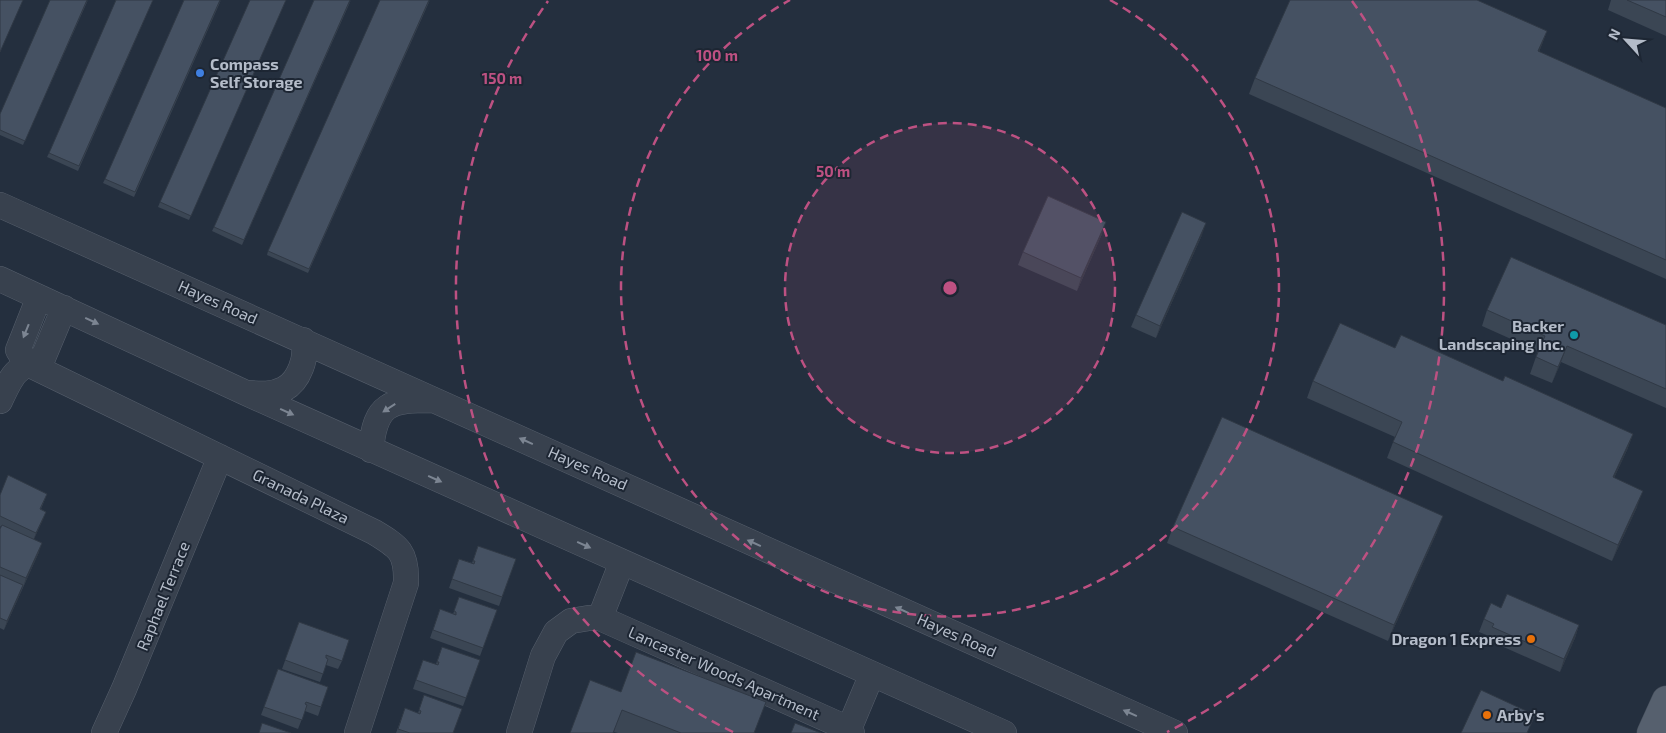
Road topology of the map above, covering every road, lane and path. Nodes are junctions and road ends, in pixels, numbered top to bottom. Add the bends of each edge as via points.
1 (0, 205) edge
2 (0, 279) edge
3 (39, 297) junction
4 (64, 308) junction
5 (303, 340) junction
6 (26, 363) junction
7 (246, 393) junction
8 (435, 400) junction
9 (0, 401) edge
10 (372, 450) junction
11 (220, 457) junction
12 (622, 562) junction
13 (600, 618) junction
14 (872, 674) junction
15 (1666, 700) edge
16 (850, 731) edge
17 (104, 733) edge
18 (357, 733) edge
19 (519, 733) edge
20 (1004, 733) edge
21 (1175, 733) edge
22 (1651, 733) edge

1 - 5 street, Hayes Road
2 - 3 street
3 - 4 street
3 -> 6 street via 18,350
4 - 6 street via 42,358
4 -> 7 street
5 - 7 street via 303,363 288,386 273,393
5 - 8 street, Hayes Road
6 - 9 street via 11,376
6 - 11 street, Granada Plaza
7 -> 10 street
8 -> 10 street via 406,400 384,410 375,426
21 -> 8 street, Hayes Road
10 -> 12 street
11 - 17 street, Raphael Terrace
11 - 18 street, Granada Plaza via 374,532 392,543 402,555 407,566 406,583
12 - 13 street
12 - 14 street
13 - 16 street, Lancaster Woods Apartment
13 - 19 street, Lancaster Woods Apartment via 571,621 556,632 544,656
14 - 16 street, Lancaster Woods Apartment
14 - 20 street
15 - 22 main road

